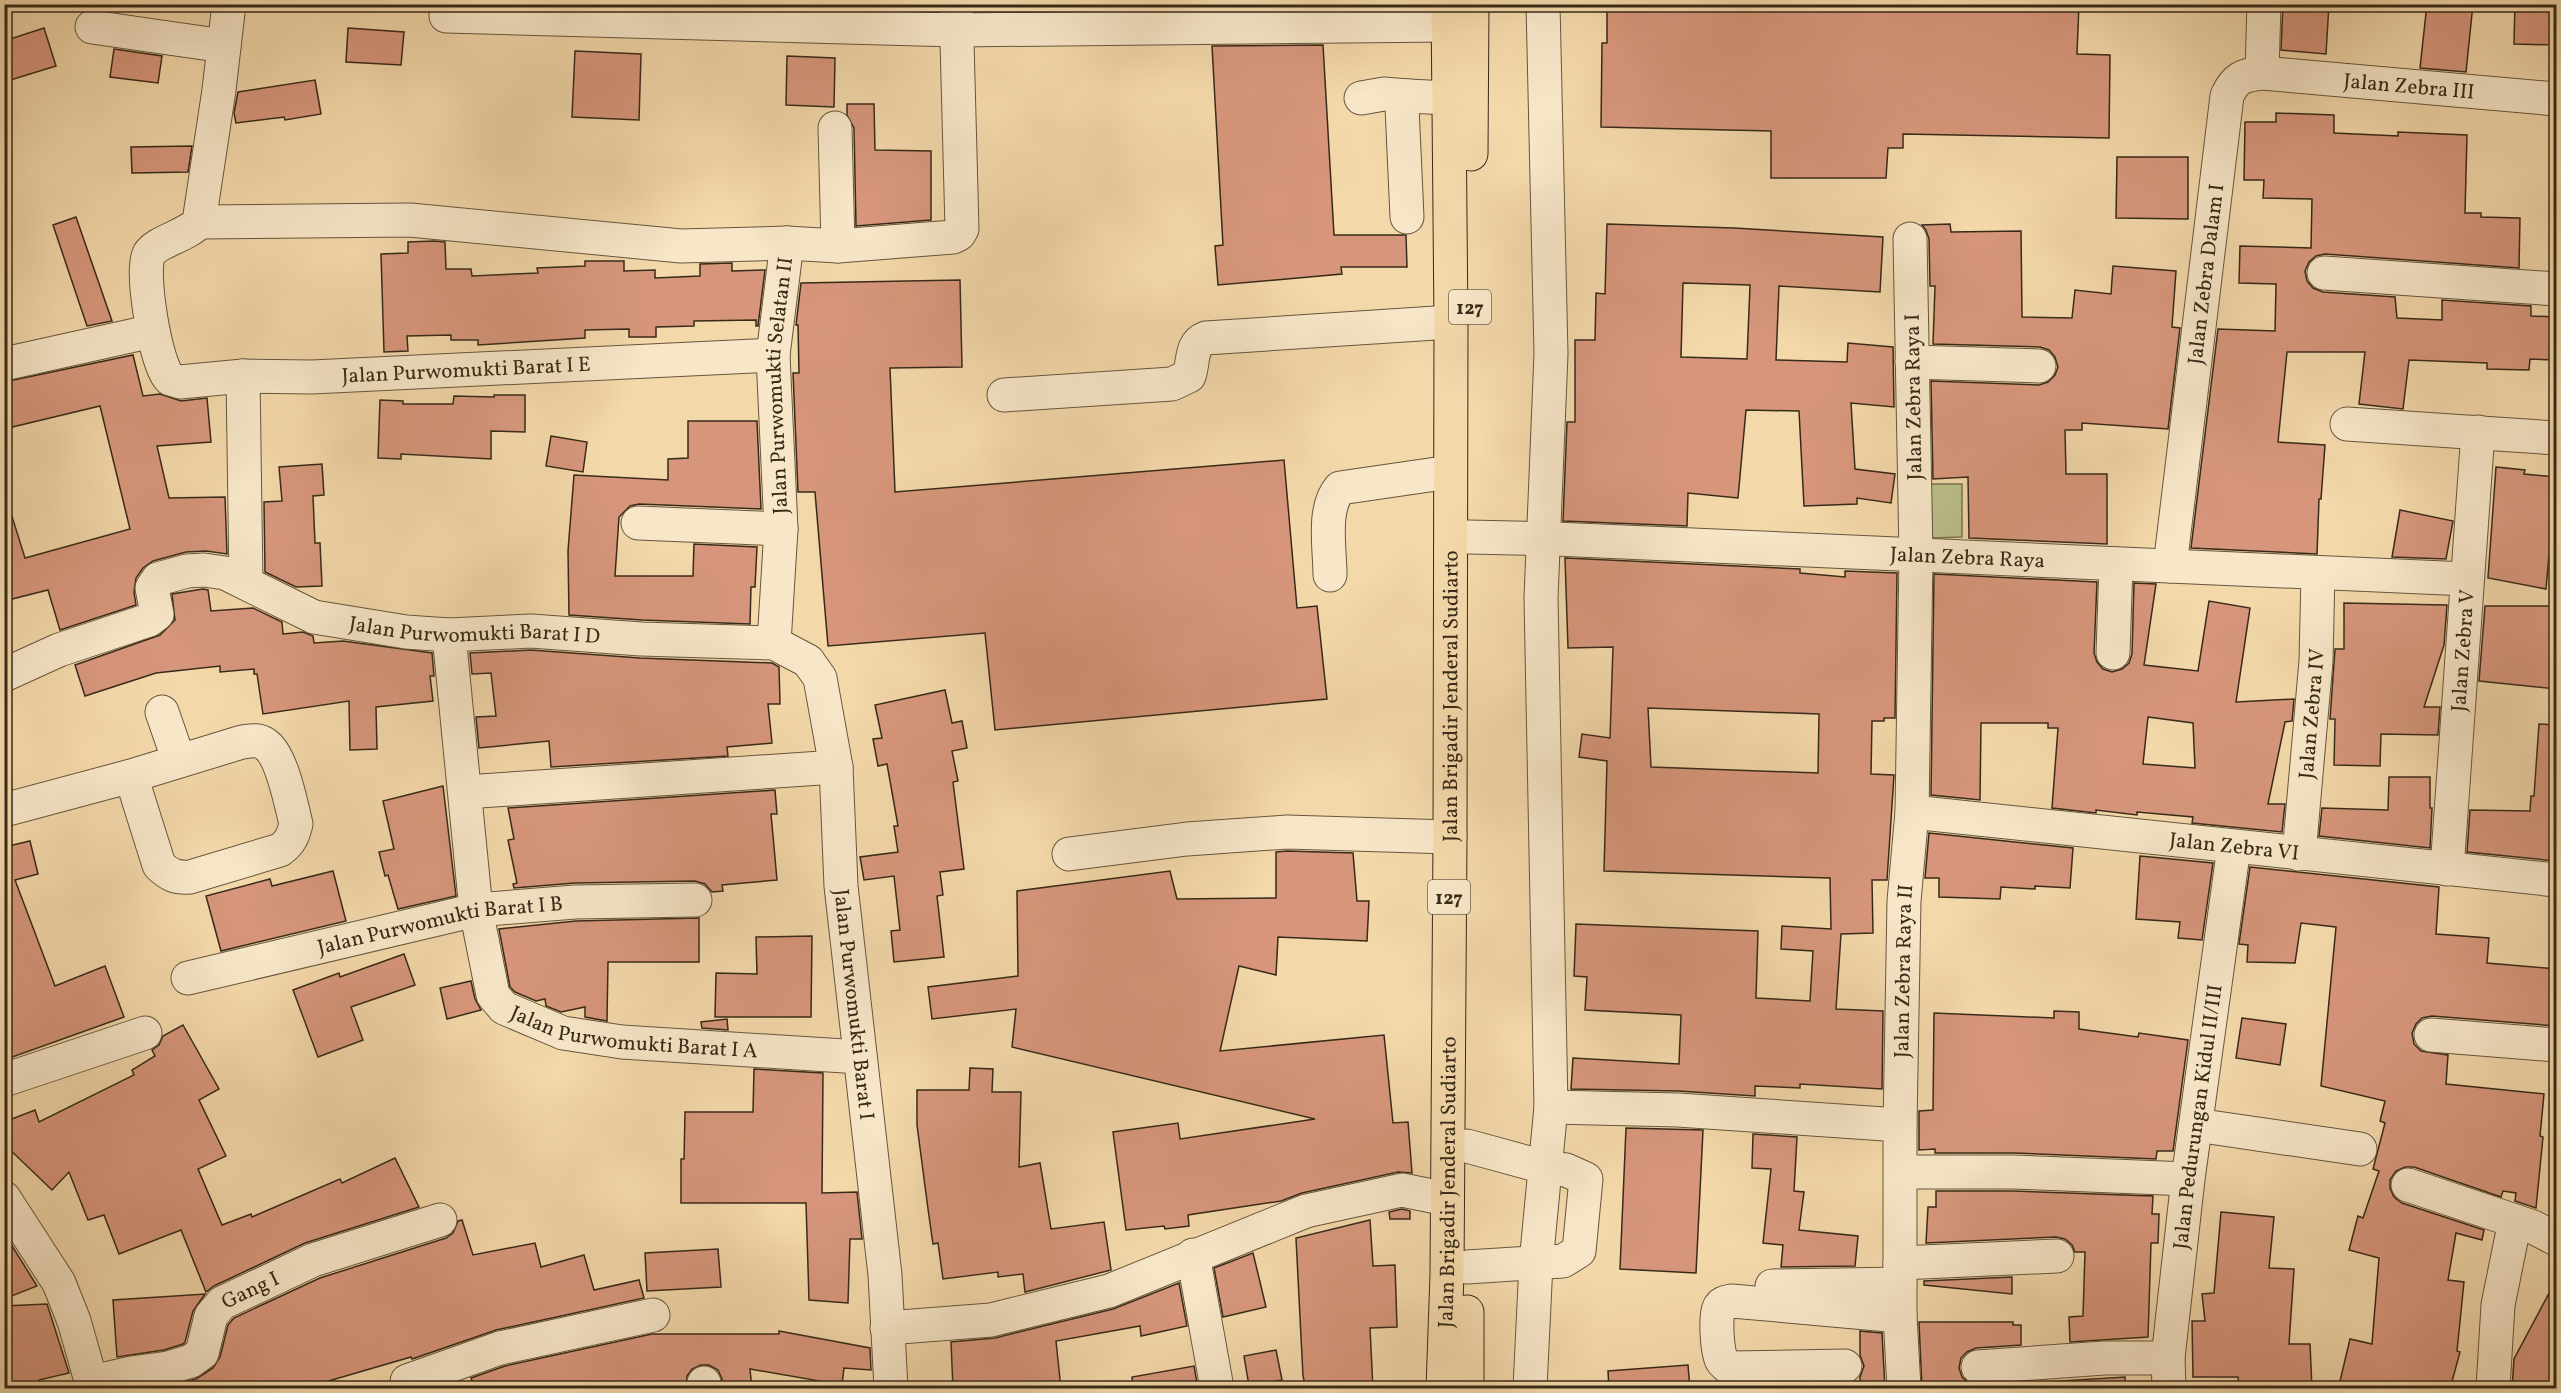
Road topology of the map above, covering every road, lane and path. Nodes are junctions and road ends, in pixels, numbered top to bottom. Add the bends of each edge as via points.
1 (229, 4) edge
2 (1472, 4) edge
3 (1543, 4) edge
4 (2264, 4) edge
5 (1448, 15) edge
6 (446, 16) dead end
7 (956, 17) edge
8 (92, 27) dead end
9 (224, 46) junction
10 (2262, 73) junction
11 (1408, 96) junction
12 (1361, 98) dead end
13 (1448, 98) junction
14 (2556, 99) edge
15 (835, 128) dead end
16 (1407, 218) dead end
17 (199, 222) junction
18 (1910, 239) dead end
19 (787, 243) junction
20 (838, 246) junction
21 (2324, 273) dead end
22 (2556, 289) edge
23 (1451, 322) junction
24 (153, 331) junction
25 (773, 355) junction
26 (1912, 362) junction
27 (4, 364) edge
28 (2038, 366) dead end
29 (243, 376) junction
30 (1004, 395) dead end
31 (2347, 424) dead end
32 (2478, 432) junction
33 (2556, 438) edge
34 (1450, 472) junction
35 (638, 523) dead end
36 (781, 529) junction
37 (1468, 537) junction
38 (1545, 539) junction
39 (1916, 555) junction
40 (2116, 564) junction
41 (2170, 566) junction
42 (2318, 573) junction
43 (1330, 575) dead end
44 (2467, 579) junction
45 (246, 583) junction
46 (449, 635) junction
47 (774, 642) junction
48 (2114, 653) dead end
49 (4, 675) edge
50 (162, 712) dead end
51 (179, 761) junction
52 (836, 768) junction
53 (131, 776) junction
54 (465, 792) junction
55 (4, 810) edge
56 (1912, 812) junction
57 (1450, 837) junction
58 (2234, 847) junction
59 (1069, 854) dead end
60 (2299, 854) junction
61 (2447, 869) junction
62 (2556, 880) edge
63 (695, 900) dead end
64 (477, 910) junction
65 (1460, 953) junction
66 (188, 978) dead end
67 (145, 1033) dead end
68 (2430, 1035) dead end
69 (2556, 1045) edge
70 (860, 1057) junction
71 (4, 1080) edge
72 (1551, 1107) junction
73 (1900, 1125) junction
74 (2196, 1125) junction
75 (1467, 1146) junction
76 (2360, 1149) dead end
77 (1547, 1168) junction
78 (1901, 1172) junction
79 (2188, 1179) junction
80 (2408, 1185) dead end
81 (4, 1198) edge
82 (1447, 1199) junction
83 (440, 1220) dead end
84 (2515, 1221) junction
85 (2556, 1233) edge
86 (2556, 1239) edge
87 (1193, 1255) junction
88 (2057, 1256) dead end
89 (1536, 1263) junction
90 (1467, 1267) junction
91 (1900, 1273) junction
92 (1772, 1286) dead end
93 (653, 1316) dead end
94 (1900, 1316) junction
95 (886, 1328) junction
96 (1845, 1366) dead end
97 (1978, 1366) dead end
98 (2169, 1373) edge
99 (92, 1385) edge
100 (398, 1386) edge
101 (891, 1389) edge
102 (1217, 1389) edge
103 (1443, 1389) edge
104 (1467, 1389) edge
105 (1530, 1389) edge
106 (1904, 1389) edge
107 (2493, 1389) edge

1 - 9 street
2 - 37 main road, Jalan Brigadir Jenderal Sudiarto / 127
3 - 38 street via 1551,354
4 - 10 street
5 - 7 street
5 - 13 main road, Jalan Brigadir Jenderal Sudiarto / 127
6 - 7 street
7 - 20 street, Jalan Purwomukti Selatan II via 962,229 952,237
8 - 9 street
9 - 17 street
10 - 14 street, Jalan Zebra III
10 - 41 street, Jalan Zebra Dalam I via 2237,78 2227,96
11 - 12 street via 1384,94
11 - 13 street
11 - 16 street via 1401,122
13 - 23 main road, Jalan Brigadir Jenderal Sudiarto / 127
15 - 20 street
17 - 19 street via 410,220 681,246
17 - 24 street via 149,253 147,276
18 - 26 street, Jalan Zebra Raya I
19 - 20 street, Jalan Purwomukti Selatan II
19 - 25 street, Jalan Purwomukti Selatan II
21 - 22 street
23 - 30 street via 1206,338 1194,347 1189,376 1172,384
23 - 34 main road, Jalan Brigadir Jenderal Sudiarto / 127
24 - 27 street
24 - 29 street, Jalan Purwomukti Barat I E via 164,372 170,379 180,382
25 - 29 street, Jalan Purwomukti Barat I E via 312,377
25 - 36 street, Jalan Purwomukti Selatan II
26 - 28 street
26 - 39 street, Jalan Zebra Raya I
29 - 45 street
31 - 32 street
32 - 33 street
32 - 44 street, Jalan Zebra V
34 - 43 street via 1340,488 1332,498 1329,515
34 - 57 main road, Jalan Brigadir Jenderal Sudiarto / 127
35 - 36 street
36 - 47 street, Jalan Purwomukti Selatan II
37 - 38 street, Jalan Zebra Raya
37 - 65 main road, Jalan Brigadir Jenderal Sudiarto / 127
38 - 39 street, Jalan Zebra Raya
38 - 72 street via 1541,598
39 - 40 street, Jalan Zebra Raya
39 - 56 street, Jalan Zebra Raya II
40 - 41 street, Jalan Zebra Raya
40 - 48 street
41 - 42 street, Jalan Zebra Raya
42 - 44 street, Jalan Zebra Raya
42 - 60 street, Jalan Zebra IV via 2316,661
44 - 61 street, Jalan Zebra V
45 - 46 street, Jalan Purwomukti Barat I D via 314,617
45 - 49 street, Jalan Purwomukti Barat I D via 225,573 204,570 163,576 152,588 158,609 149,620 59,650
46 - 47 street, Jalan Purwomukti Barat I D via 531,631 641,639
46 - 54 street, Jalan Purwomukti Barat I A
47 - 52 street, Jalan Purwomukti Barat I via 808,661 820,678
50 - 51 street
51 - 53 street
51 - 53 street via 242,742 255,740 266,744 274,754 296,824 289,843 280,850 190,877 168,874 159,865
52 - 54 street
52 - 70 street, Jalan Purwomukti Barat I via 841,886
53 - 55 street
54 - 64 street, Jalan Purwomukti Barat I A
56 - 58 street, Jalan Zebra VI
56 - 73 street, Jalan Zebra Raya II via 1904,901
57 - 59 street via 1287,832 1187,839
57 - 65 main road, Jalan Brigadir Jenderal Sudiarto / 127
58 - 60 street, Jalan Zebra VI
58 - 74 street, Jalan Pedurungan Kidul II/III
60 - 61 street, Jalan Zebra VI
61 - 62 street, Jalan Zebra VI
63 - 64 street, Jalan Purwomukti Barat I B via 575,902
64 - 66 street, Jalan Purwomukti Barat I B
64 - 70 street, Jalan Purwomukti Barat I A via 493,995 504,1008 563,1033 622,1042
65 - 75 main road, Jalan Brigadir Jenderal Sudiarto / 127
65 - 82 main road, Jalan Brigadir Jenderal Sudiarto / 127
67 - 71 street
68 - 69 street
70 - 95 street, Jalan Purwomukti Barat I via 885,1275
72 - 73 street via 1702,1111
72 - 77 street
73 - 78 street, Jalan Zebra Raya II
74 - 76 street
74 - 79 street, Jalan Pedurungan Kidul II/III
75 - 77 street
75 - 90 main road, Jalan Brigadir Jenderal Sudiarto / 127
77 - 89 street
78 - 79 street
78 - 91 street, Jalan Zebra Raya II
79 - 98 street, Jalan Pedurungan Kidul II/III
80 - 84 street
81 - 99 street via 58,1283 74,1321
82 - 87 street via 1402,1190 1306,1211
82 - 103 main road, Jalan Brigadir Jenderal Sudiarto / 127
83 - 99 street, Gang I via 313,1260 222,1303 211,1316 202,1353 191,1361
84 - 86 street
84 - 107 street via 2498,1305
85 - 86 street
87 - 95 street via 1108,1291 991,1320
87 - 102 street
88 - 91 street
89 - 90 street
89 - 105 street
90 - 104 main road, Jalan Brigadir Jenderal Sudiarto / 127
91 - 92 street
91 - 94 street, Jalan Zebra Raya II
93 - 100 street via 500,1348
94 - 96 street via 1738,1301 1719,1308 1719,1352 1722,1362 1730,1368
94 - 106 street, Jalan Zebra Raya II
95 - 101 street, Jalan Purwomukti Barat I
97 - 98 street via 2104,1358

